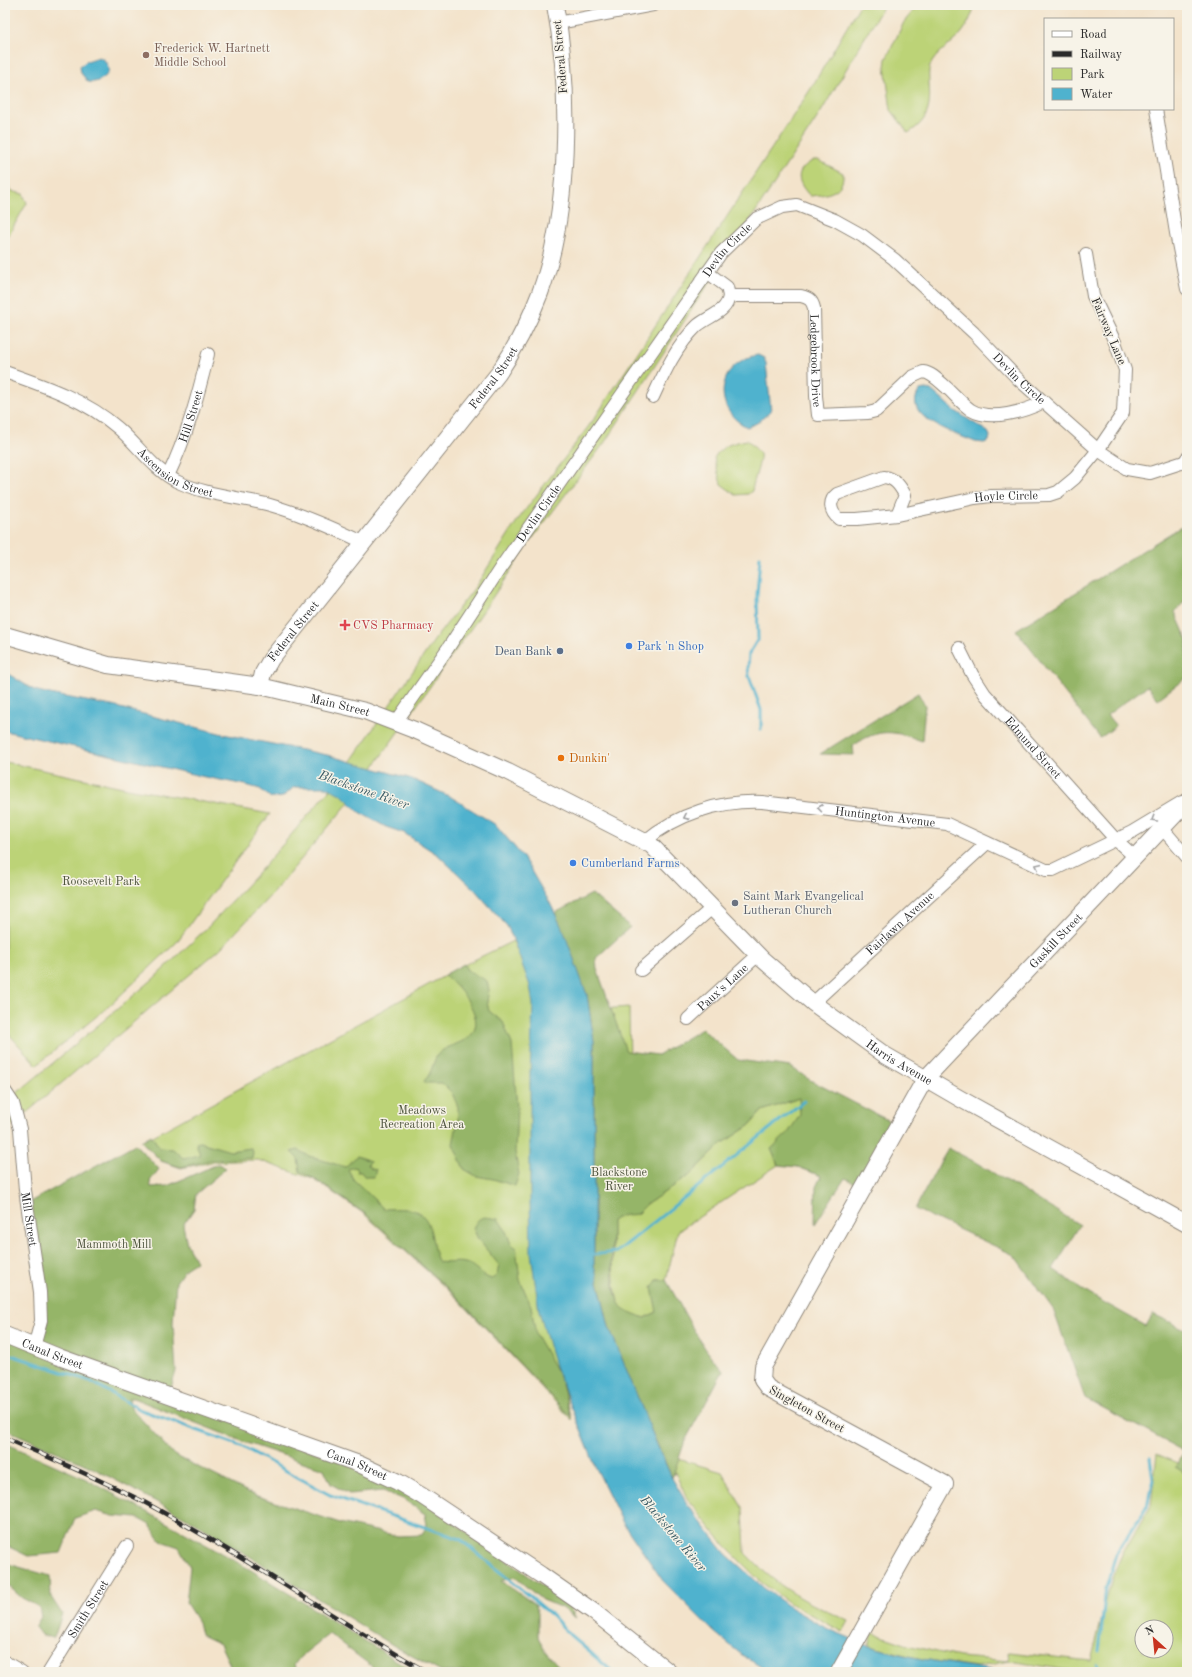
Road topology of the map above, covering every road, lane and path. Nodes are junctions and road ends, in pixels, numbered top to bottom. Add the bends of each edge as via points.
1 (555, 5) edge
2 (653, 5) edge
3 (558, 23) junction
4 (1156, 110) edge
5 (1086, 254) dead end
6 (707, 272) junction
7 (1187, 288) edge
8 (729, 296) junction
9 (208, 354) dead end
10 (5, 372) edge
11 (653, 397) dead end
12 (1044, 402) junction
13 (1098, 450) junction
14 (1187, 458) edge
15 (168, 476) junction
16 (897, 515) junction
17 (363, 542) junction
18 (5, 635) edge
19 (959, 648) dead end
20 (260, 686) junction
21 (396, 722) junction
22 (1187, 798) edge
23 (1187, 802) edge
24 (1162, 828) junction
25 (1116, 840) junction
26 (987, 842) junction
27 (649, 843) junction
28 (1135, 857) junction
29 (1187, 857) edge
30 (712, 908) junction
31 (758, 955) junction
32 (641, 970) dead end
33 (813, 1003) junction
34 (688, 1019) dead end
35 (925, 1079) junction
36 (6, 1092) edge
37 (1187, 1224) edge
38 (5, 1335) edge
39 (34, 1347) junction
40 (128, 1546) dead end
41 (5, 1662) edge
42 (22, 1672) edge
43 (49, 1672) edge
44 (669, 1672) edge
45 (839, 1672) edge

1 - 3 street, Federal Street
2 - 3 street
3 - 17 street, Federal Street via 564,97 561,200 540,293 522,333 498,374
4 - 7 street
5 - 13 street, Fairway Lane via 1093,296 1125,370 1123,413
6 - 8 street via 727,288
6 - 12 street, Devlin Circle via 735,237 756,219 782,207 806,207 862,235 894,259
6 - 21 street, Devlin Circle
8 - 11 street via 724,309 701,323 684,340
8 - 12 street, Ledgebrook Drive via 801,296 812,301 818,415 876,412 912,377 923,372 933,376 969,409 979,414 1023,411
9 - 15 street, Hill Street via 182,448
10 - 15 street, Ascension Street via 74,398 102,414 120,429 156,468
12 - 13 street, Devlin Circle
13 - 14 street, Devlin Circle via 1127,469 1150,473 1184,462
13 - 16 street, Hoyle Circle via 1075,478 1058,492 1049,495 975,498
15 - 17 street, Ascension Street via 188,486 272,506 328,526
16 - 16 street, Hoyle Circle via 906,495 891,478 880,478 842,492 833,497 831,502 833,512 839,519
17 - 20 street, Federal Street via 271,659
18 - 20 street, Main Street via 116,667
19 - 25 street, Edmund Street via 985,694
20 - 21 street, Main Street via 365,711
21 - 27 street, Main Street via 508,772
22 -> 25 street, Huntington Avenue
23 - 24 street, Gaskill Street
24 - 28 street, Gaskill Street
24 - 29 street
25 -> 26 street, Huntington Avenue via 1053,870 1046,870
25 - 28 street
26 -> 27 street, Huntington Avenue via 936,822 750,801 723,804 698,812 673,823
26 - 33 street, Fairlawn Avenue
27 - 30 street, Harris Avenue
28 - 35 street, Gaskill Street
30 - 31 street, Harris Avenue
30 - 32 street
31 - 33 street, Harris Avenue
31 - 34 street, Paux's Lane
33 - 35 street, Harris Avenue via 862,1040
35 - 37 street, Harris Avenue
35 - 45 street, Singleton Street via 761,1373 762,1380 768,1388 945,1484
36 - 39 street, Mill Street via 17,1113 20,1129 25,1190 40,1292 41,1321
38 - 39 street, Canal Street
39 - 44 street, Canal Street via 358,1464 398,1482 570,1594
40 - 43 street, Smith Street
41 - 42 street

